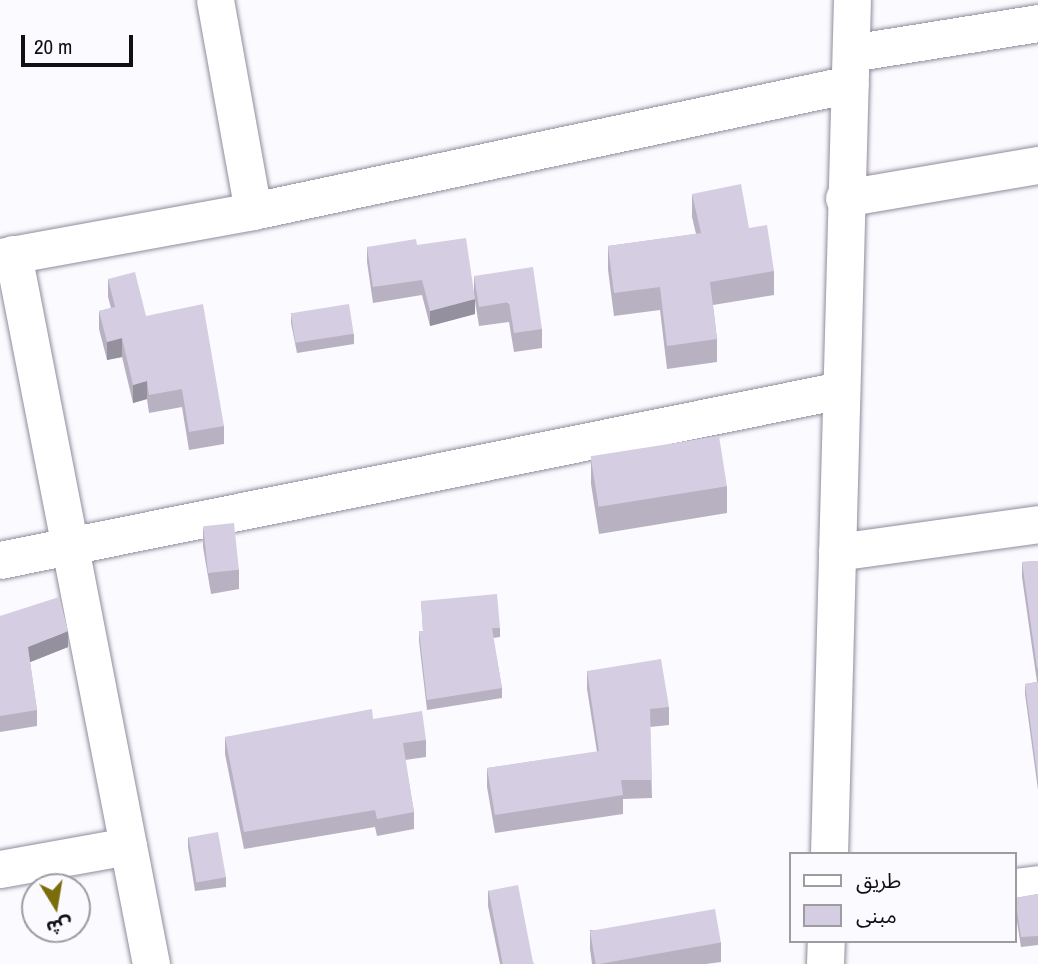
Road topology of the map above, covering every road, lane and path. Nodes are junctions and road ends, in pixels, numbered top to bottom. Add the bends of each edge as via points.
1 (215, 0) edge
2 (852, 0) edge
3 (1038, 23) edge
4 (850, 69) junction
5 (1038, 165) edge
6 (844, 198) junction
7 (253, 211) junction
8 (7, 256) edge
9 (841, 390) junction
10 (1038, 524) edge
11 (70, 547) junction
12 (837, 552) junction
13 (0, 560) edge
14 (128, 846) junction
15 (829, 852) edge
16 (0, 869) edge
17 (1038, 884) edge
18 (1017, 887) edge
19 (826, 943) edge
20 (151, 964) edge
21 (825, 964) edge

1 - 7 street
2 - 4 street
3 - 4 street
4 - 6 street
4 - 7 street
5 - 6 street
6 - 9 street
7 - 8 street
8 - 11 street
9 - 11 street
9 - 12 street
10 - 12 street
11 - 13 street
11 - 14 street
12 - 15 street
14 - 16 street
14 - 20 street
17 - 18 street
19 - 21 street

